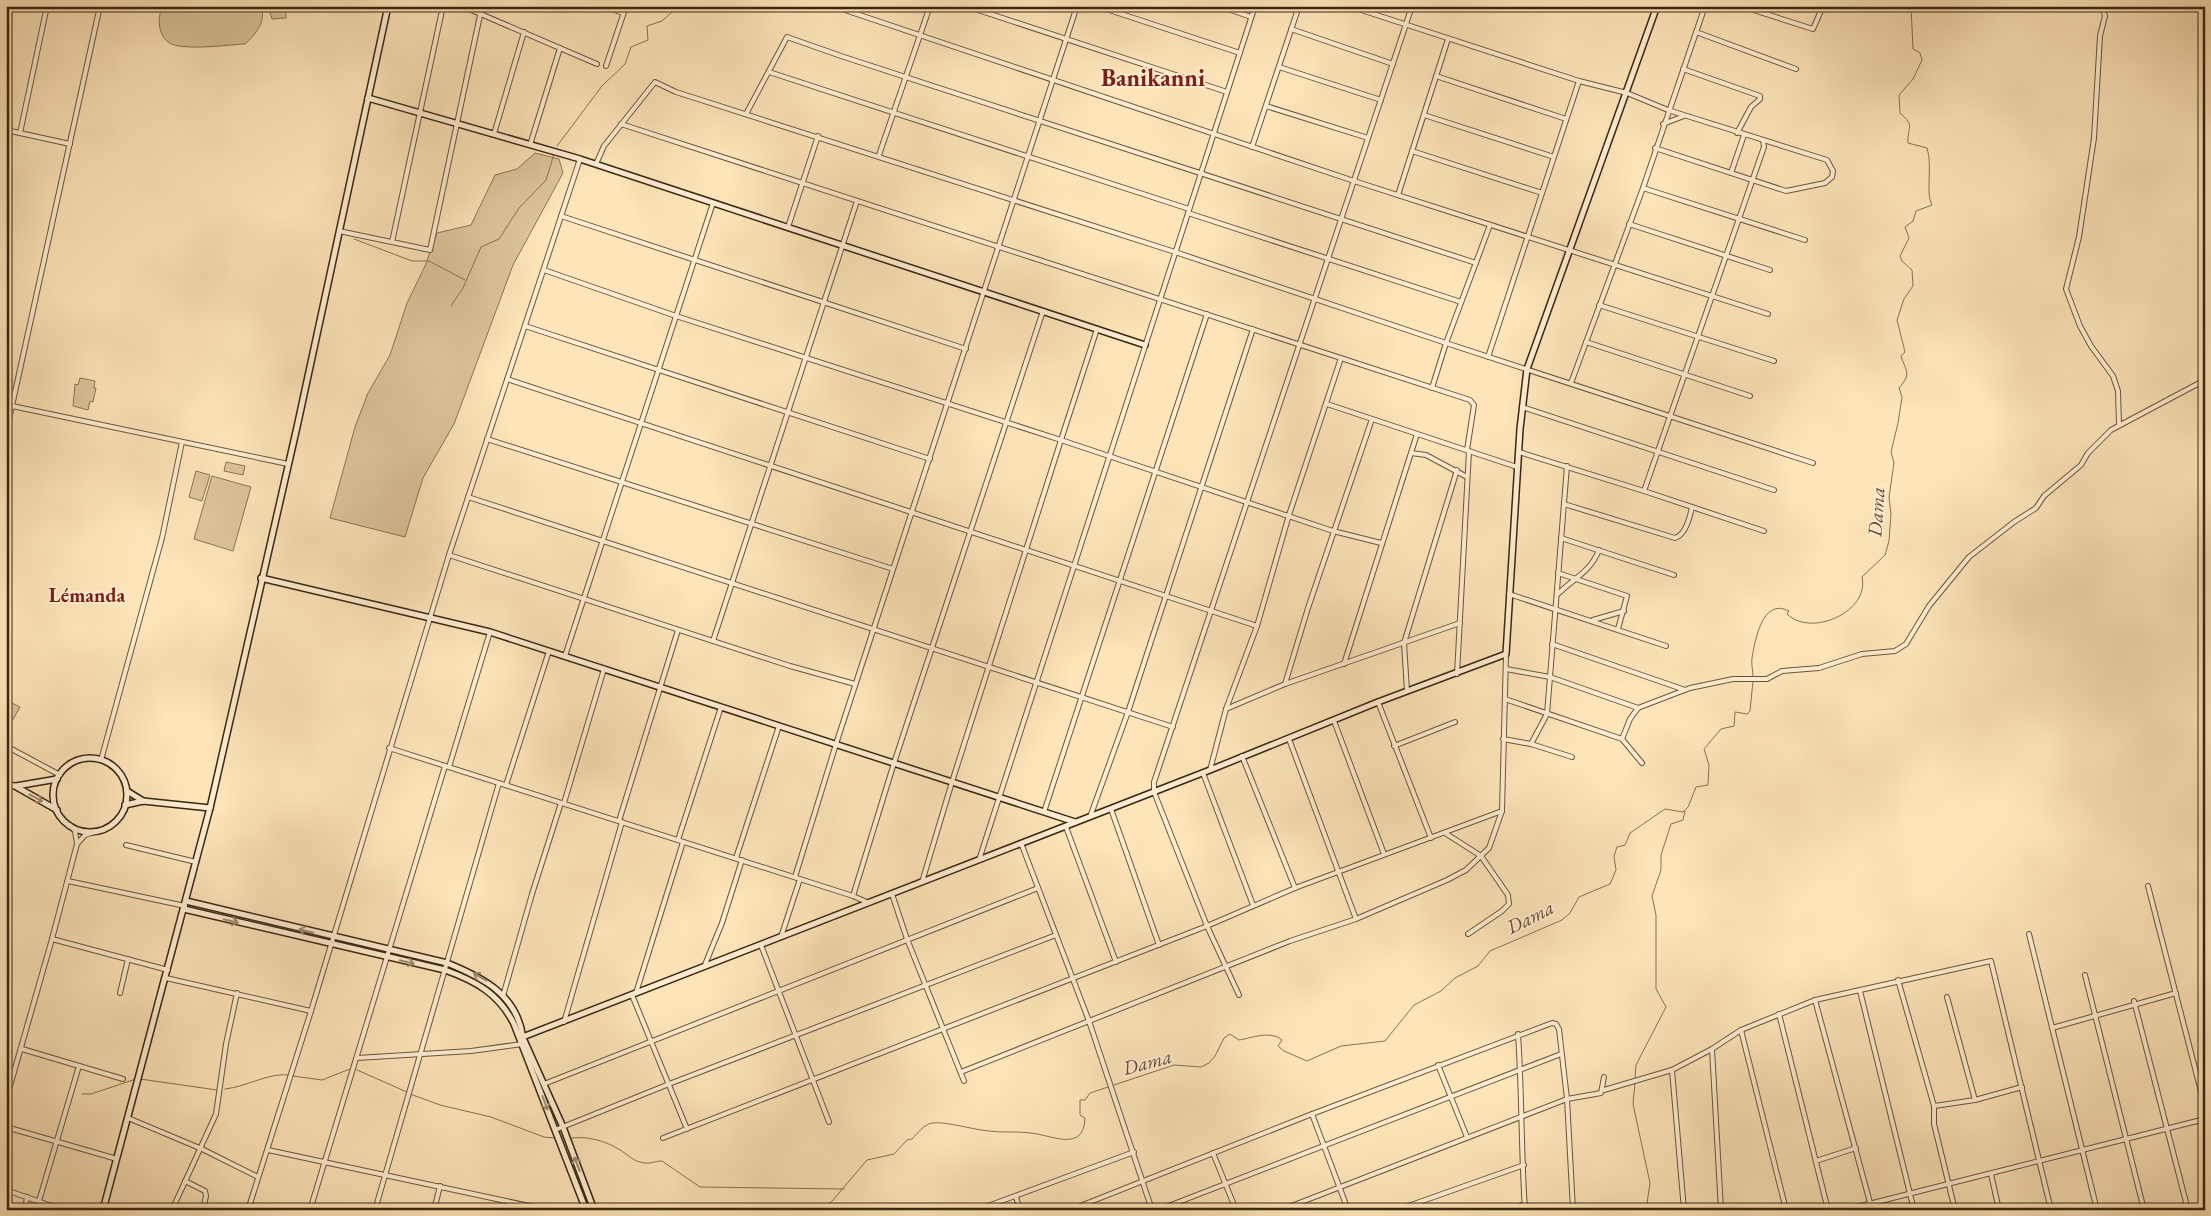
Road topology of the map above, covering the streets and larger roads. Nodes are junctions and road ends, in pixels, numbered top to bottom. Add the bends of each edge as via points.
1 (47, 6) edge
2 (100, 6) edge
3 (388, 6) edge
4 (443, 6) edge
5 (462, 6) edge
6 (482, 6) edge
7 (604, 6) edge
8 (626, 6) edge
9 (833, 6) edge
10 (930, 6) edge
11 (966, 6) edge
12 (1077, 6) edge
13 (1097, 6) edge
14 (1220, 6) edge
15 (1255, 6) edge
16 (1299, 6) edge
17 (1349, 6) edge
18 (1412, 6) edge
19 (1657, 6) edge
20 (1705, 6) edge
21 (1741, 6) edge
22 (1823, 6) edge
23 (2102, 6) edge
24 (623, 13) junction
25 (480, 14) junction
26 (1251, 17) junction
27 (1406, 25) junction
28 (1291, 29) junction
29 (524, 32) junction
30 (1696, 32) junction
31 (920, 36) junction
32 (1066, 39) junction
33 (1448, 39) junction
34 (560, 48) junction
35 (1240, 53) junction
36 (597, 64) dead end
37 (1393, 64) junction
38 (606, 66) dead end
39 (1279, 67) junction
40 (1682, 69) junction
41 (1796, 69) dead end
42 (770, 72) junction
43 (906, 76) junction
44 (1436, 76) junction
45 (1053, 79) junction
46 (1579, 81) junction
47 (1227, 92) junction
48 (1626, 93) junction
49 (368, 98) junction
50 (1381, 100) junction
51 (1266, 106) junction
52 (1668, 110) junction
53 (894, 112) junction
54 (420, 113) junction
55 (746, 114) junction
56 (1424, 115) junction
57 (1684, 116) junction
58 (1566, 119) junction
59 (1041, 120) junction
60 (457, 124) junction
61 (621, 124) junction
62 (1663, 124) junction
63 (6, 130) edge
64 (20, 133) junction
65 (1214, 133) junction
66 (1738, 133) junction
67 (494, 134) junction
68 (1744, 135) junction
69 (818, 136) junction
70 (1368, 138) junction
71 (1763, 140) junction
72 (70, 144) junction
73 (530, 145) junction
74 (1252, 147) junction
75 (1655, 148) junction
76 (1412, 151) junction
77 (879, 155) junction
78 (1028, 155) junction
79 (1554, 157) junction
80 (580, 159) junction
81 (596, 164) junction
82 (1201, 173) junction
83 (1731, 173) junction
84 (1752, 180) junction
85 (1354, 181) junction
86 (803, 183) junction
87 (1643, 188) junction
88 (1542, 193) junction
89 (1398, 194) junction
90 (1013, 200) junction
91 (857, 201) junction
92 (713, 203) junction
93 (1189, 211) junction
94 (561, 216) junction
95 (1740, 218) junction
96 (1341, 220) junction
97 (1629, 224) junction
98 (1490, 225) junction
99 (788, 227) junction
100 (339, 231) junction
101 (1528, 238) junction
102 (1805, 240) dead end
103 (392, 242) junction
104 (843, 245) junction
105 (1000, 246) junction
106 (1571, 251) junction
107 (1175, 252) junction
108 (1725, 255) junction
109 (1328, 258) junction
110 (694, 260) junction
111 (1476, 263) junction
112 (1614, 264) junction
113 (544, 270) junction
114 (1770, 270) dead end
115 (985, 292) junction
116 (1712, 296) junction
117 (1160, 298) junction
118 (1315, 299) junction
119 (1462, 302) junction
120 (824, 303) junction
121 (1599, 305) junction
122 (1043, 311) junction
123 (1207, 314) junction
124 (1768, 314) dead end
125 (676, 316) junction
126 (525, 326) junction
127 (1096, 329) junction
128 (1253, 330) junction
129 (1697, 337) junction
130 (1586, 342) junction
131 (1446, 344) junction
132 (1145, 345) junction
133 (1300, 345) junction
134 (966, 349) junction
135 (1488, 357) junction
136 (806, 358) junction
137 (1341, 358) junction
138 (1774, 361) dead end
139 (1527, 369) junction
140 (658, 370) junction
141 (1685, 375) junction
142 (507, 379) junction
143 (2205, 380) edge
144 (1571, 383) junction
145 (1432, 388) junction
146 (1750, 396) dead end
147 (948, 404) junction
148 (1327, 404) junction
149 (12, 406) junction
150 (1522, 407) junction
151 (788, 412) junction
152 (1670, 416) junction
153 (1372, 419) junction
154 (1007, 422) junction
155 (641, 423) junction
156 (2119, 424) junction
157 (6, 433) edge
158 (1417, 434) junction
159 (488, 439) junction
160 (1062, 440) junction
161 (182, 442) junction
162 (1468, 451) junction
163 (1519, 452) junction
164 (1411, 453) junction
165 (1658, 453) junction
166 (1110, 456) junction
167 (930, 459) junction
168 (1813, 463) dead end
169 (288, 464) junction
170 (771, 466) junction
171 (1567, 466) junction
172 (1518, 467) junction
173 (1156, 470) junction
174 (1457, 470) junction
175 (1467, 476) junction
176 (622, 483) junction
177 (1202, 486) junction
178 (1774, 490) dead end
179 (1644, 491) junction
180 (468, 497) junction
181 (1248, 501) junction
182 (1564, 504) junction
183 (1692, 507) junction
184 (912, 512) junction
185 (1289, 515) junction
186 (751, 525) junction
187 (1334, 531) junction
188 (1764, 531) dead end
189 (971, 532) junction
190 (1561, 538) junction
191 (603, 540) junction
192 (1381, 543) junction
193 (1026, 550) junction
194 (1599, 550) junction
195 (449, 555) junction
196 (1074, 566) junction
197 (893, 569) junction
198 (1558, 572) junction
199 (1674, 575) dead end
200 (261, 578) junction
201 (1578, 579) junction
202 (1120, 581) junction
203 (733, 582) junction
204 (1509, 594) junction
205 (1556, 595) junction
206 (1166, 596) junction
207 (584, 598) junction
208 (1555, 608) junction
209 (1211, 611) junction
210 (1624, 611) junction
211 (431, 617) junction
212 (1592, 620) junction
213 (1460, 623) junction
214 (1257, 626) junction
215 (874, 628) junction
216 (1618, 629) junction
217 (678, 630) junction
218 (490, 632) junction
219 (713, 641) junction
220 (1404, 643) junction
221 (1552, 644) junction
222 (1666, 646) dead end
223 (933, 648) junction
224 (549, 651) junction
225 (1506, 654) junction
226 (565, 656) junction
227 (1344, 664) junction
228 (988, 668) junction
229 (1506, 668) junction
230 (604, 669) junction
231 (1457, 674) junction
232 (1550, 677) junction
233 (1036, 683) junction
234 (855, 684) junction
235 (1285, 684) junction
236 (661, 687) junction
237 (1685, 690) junction
238 (1407, 691) junction
239 (1082, 696) junction
240 (1505, 699) junction
241 (1378, 702) junction
242 (721, 707) junction
243 (1638, 708) junction
244 (1226, 709) junction
245 (1128, 712) junction
246 (1547, 714) junction
247 (1334, 721) junction
248 (1455, 722) dead end
249 (779, 726) junction
250 (1173, 727) junction
251 (1289, 739) junction
252 (1503, 739) junction
253 (1622, 739) junction
254 (836, 744) junction
255 (1530, 744) junction
256 (6, 746) edge
257 (1394, 746) junction
258 (389, 748) junction
259 (1242, 756) junction
260 (1572, 757) dead end
261 (101, 760) junction
262 (1642, 762) dead end
263 (894, 763) junction
264 (447, 766) junction
265 (1210, 770) junction
266 (1203, 773) junction
267 (58, 777) junction
268 (952, 782) junction
269 (499, 783) junction
270 (6, 785) edge
271 (506, 785) junction
272 (15, 786) junction
273 (126, 791) junction
274 (1154, 792) junction
275 (999, 798) junction
276 (143, 801) junction
277 (562, 803) junction
278 (125, 805) junction
279 (210, 808) junction
280 (1111, 809) junction
281 (57, 810) junction
282 (1502, 811) junction
283 (1044, 812) junction
284 (1090, 817) junction
285 (620, 822) junction
286 (1076, 822) junction
287 (70, 826) junction
288 (1066, 827) junction
289 (95, 832) junction
290 (1445, 833) junction
291 (1431, 838) junction
292 (678, 840) junction
293 (683, 842) junction
294 (1021, 843) junction
295 (77, 844) junction
296 (126, 845) dead end
297 (1384, 854) junction
298 (1481, 856) junction
299 (736, 858) junction
300 (742, 860) junction
301 (979, 860) junction
302 (196, 862) junction
303 (1339, 872) junction
304 (795, 877) junction
305 (800, 879) junction
306 (68, 881) junction
307 (922, 882) junction
308 (2148, 886) dead end
309 (1038, 888) junction
310 (1295, 888) junction
311 (892, 894) junction
312 (853, 896) junction
313 (869, 903) junction
314 (185, 905) junction
315 (1253, 905) junction
316 (1356, 919) junction
317 (1207, 926) junction
318 (1468, 934) dead end
319 (2029, 934) dead end
320 (1056, 935) junction
321 (781, 936) junction
322 (332, 937) junction
323 (52, 939) junction
324 (907, 939) junction
325 (330, 944) junction
326 (762, 945) junction
327 (1159, 945) junction
328 (390, 950) junction
329 (387, 957) junction
330 (128, 959) junction
331 (1116, 962) junction
332 (447, 963) junction
333 (704, 967) junction
334 (1226, 968) junction
335 (168, 970) junction
336 (445, 970) junction
337 (2085, 975) dead end
338 (166, 978) junction
339 (1072, 979) junction
340 (1898, 980) junction
341 (926, 985) junction
342 (778, 990) junction
343 (1860, 991) junction
344 (120, 993) dead end
345 (237, 993) junction
346 (2176, 993) junction
347 (634, 994) junction
348 (1239, 995) dead end
349 (503, 996) junction
350 (1947, 996) dead end
351 (1815, 1000) junction
352 (2135, 1003) junction
353 (311, 1011) junction
354 (1778, 1014) junction
355 (2096, 1016) junction
356 (1089, 1021) junction
357 (564, 1022) junction
358 (2052, 1028) junction
359 (943, 1029) junction
360 (1741, 1030) junction
361 (1518, 1034) junction
362 (795, 1036) junction
363 (522, 1038) junction
364 (651, 1041) junction
365 (522, 1044) junction
366 (1712, 1049) junction
367 (22, 1050) junction
368 (420, 1054) junction
369 (1561, 1054) junction
370 (358, 1058) junction
371 (1438, 1065) junction
372 (79, 1066) junction
373 (1672, 1070) junction
374 (960, 1072) junction
375 (1518, 1072) junction
376 (1604, 1077) dead end
377 (123, 1079) dead end
378 (812, 1080) junction
379 (964, 1081) dead end
380 (544, 1084) junction
381 (669, 1084) junction
382 (2022, 1087) junction
383 (1604, 1090) junction
384 (1452, 1098) junction
385 (1567, 1099) junction
386 (6, 1100) edge
387 (1975, 1100) junction
388 (1934, 1106) junction
389 (2205, 1107) edge
390 (1312, 1114) junction
391 (1523, 1116) junction
392 (128, 1118) junction
393 (2205, 1119) edge
394 (829, 1122) dead end
395 (6, 1127) edge
396 (563, 1128) junction
397 (687, 1129) junction
398 (2167, 1129) junction
399 (555, 1130) junction
400 (1467, 1137) junction
401 (663, 1138) dead end
402 (2126, 1140) junction
403 (57, 1141) junction
404 (1322, 1146) junction
405 (1856, 1148) junction
406 (202, 1149) junction
407 (268, 1150) junction
408 (2082, 1151) junction
409 (1134, 1152) junction
410 (1213, 1153) junction
411 (117, 1160) junction
412 (1816, 1161) junction
413 (2040, 1162) junction
414 (324, 1163) junction
415 (1524, 1165) junction
416 (1991, 1174) junction
417 (385, 1175) junction
418 (258, 1176) junction
419 (1143, 1180) junction
420 (185, 1181) junction
421 (1226, 1183) junction
422 (1950, 1184) junction
423 (440, 1186) junction
424 (1340, 1187) junction
425 (6, 1190) edge
426 (1911, 1194) junction
427 (1016, 1197) junction
428 (27, 1198) junction
429 (38, 1201) junction
430 (1871, 1203) junction
431 (1525, 1204) junction
432 (525, 1208) edge
433 (26, 1209) edge
434 (63, 1210) edge
435 (103, 1210) edge
436 (172, 1210) edge
437 (203, 1210) edge
438 (248, 1210) edge
439 (310, 1210) edge
440 (375, 1210) edge
441 (434, 1210) edge
442 (548, 1210) edge
443 (586, 1210) edge
444 (594, 1210) edge
445 (977, 1210) edge
446 (1020, 1210) edge
447 (1070, 1210) edge
448 (1152, 1210) edge
449 (1158, 1210) edge
450 (1236, 1210) edge
451 (1281, 1210) edge
452 (1348, 1210) edge
453 (1397, 1210) edge
454 (1510, 1210) edge
455 (1525, 1210) edge
456 (1573, 1210) edge
457 (1684, 1210) edge
458 (1721, 1210) edge
459 (1786, 1210) edge
460 (1828, 1210) edge
461 (1845, 1210) edge
462 (1872, 1210) edge
463 (1914, 1210) edge
464 (1956, 1210) edge
465 (1999, 1210) edge
466 (2051, 1210) edge
467 (2097, 1210) edge
468 (2144, 1210) edge
469 (2188, 1210) edge

1 - 64 street
2 - 72 street
3 - 49 street
4 - 54 street
5 - 25 street
6 - 25 street
7 - 24 street
8 - 24 street
9 - 31 street
10 - 31 street
11 - 32 street
12 - 32 street
13 - 35 street
14 - 26 street
15 - 26 street
16 - 28 street
17 - 27 street
18 - 27 street
19 - 48 street
20 - 30 street
21 - 22 street via 1812,29
23 - 156 street via 2105,16 2100,36 2094,138 2079,237 2066,289 2090,346 2113,376 2118,391
24 - 38 street
25 - 29 street
25 - 60 street
26 - 35 street
27 - 33 street
27 - 37 street
28 - 37 street
28 - 39 street
29 - 34 street
29 - 67 street
30 - 40 street
30 - 41 street
31 - 43 street
31 - 45 street
32 - 45 street
32 - 47 street
33 - 44 street
33 - 46 street
34 - 36 street
34 - 73 street
35 - 47 street
37 - 50 street
39 - 50 street
39 - 51 street
40 - 52 street
40 - 66 street via 1760,96
42 - 43 street via 787,37
42 - 53 street
42 - 55 street
43 - 53 street
43 - 59 street
44 - 56 street
44 - 58 street
45 - 59 street
45 - 65 street
46 - 48 street
46 - 58 street
47 - 65 street
48 - 52 street
48 - 106 street
49 - 54 street
49 - 100 street
50 - 70 street
51 - 70 street
51 - 74 street
52 - 57 street
52 - 62 street
53 - 77 street
53 - 78 street
54 - 60 street
54 - 103 street
55 - 61 street via 655,82
55 - 69 street
56 - 76 street
56 - 79 street
57 - 62 street
57 - 66 street
58 - 79 street
59 - 78 street
59 - 82 street
60 - 67 street
60 - 103 street via 430,250
61 - 81 street via 604,146
61 - 86 street
62 - 75 street
63 - 64 street
64 - 72 street
65 - 74 street
65 - 82 street
66 - 68 street
67 - 73 street
68 - 71 street
68 - 83 street
69 - 77 street
69 - 86 street
70 - 85 street
71 - 84 street via 1764,147
71 - 84 street via 1827,160 1832,177 1825,183 1791,190
72 - 149 street
73 - 80 street
74 - 85 street
75 - 83 street
75 - 87 street
76 - 88 street
76 - 89 street
77 - 90 street
78 - 90 street
78 - 93 street
79 - 88 street
80 - 81 street
80 - 94 street
81 - 92 street
82 - 93 street
82 - 96 street
83 - 84 street
84 - 95 street
85 - 89 street
85 - 96 street
86 - 91 street
86 - 99 street
87 - 95 street
87 - 97 street
88 - 101 street
89 - 98 street
90 - 105 street
90 - 107 street
91 - 104 street
91 - 105 street
92 - 99 street
92 - 110 street
93 - 107 street
93 - 109 street
94 - 110 street
94 - 113 street
95 - 102 street
95 - 108 street
96 - 109 street
96 - 111 street
97 - 108 street
97 - 112 street
98 - 101 street
98 - 111 street
99 - 104 street
100 - 103 street
100 - 169 street
101 - 106 street
101 - 135 street
104 - 115 street
104 - 120 street
105 - 115 street
105 - 117 street
106 - 112 street
106 - 139 street
107 - 117 street
107 - 118 street
108 - 114 street
108 - 116 street
109 - 118 street
109 - 119 street
110 - 120 street
110 - 125 street
111 - 119 street
112 - 116 street
112 - 121 street
113 - 125 street
113 - 126 street
115 - 122 street
115 - 134 street
116 - 124 street
116 - 129 street
117 - 123 street
117 - 132 street
118 - 131 street
118 - 133 street
119 - 131 street
120 - 134 street
120 - 136 street
121 - 129 street
121 - 130 street
122 - 127 street
122 - 154 street
123 - 128 street
123 - 173 street
125 - 136 street
125 - 140 street
126 - 140 street
126 - 142 street
127 - 132 street
127 - 160 street
128 - 133 street
128 - 177 street
129 - 138 street
129 - 141 street
130 - 141 street
130 - 144 street
131 - 135 street
131 - 145 street
132 - 166 street
133 - 137 street
133 - 181 street
134 - 147 street
135 - 139 street
136 - 147 street
136 - 151 street
137 - 145 street
137 - 148 street
139 - 144 street
139 - 150 street
140 - 151 street
140 - 155 street
141 - 146 street
141 - 152 street
142 - 155 street
142 - 159 street
143 - 156 street
144 - 152 street
145 - 162 street via 1473,402
147 - 154 street
147 - 167 street
148 - 153 street
148 - 185 street
149 - 157 street
149 - 161 street
150 - 163 street
150 - 165 street
151 - 167 street
151 - 170 street
152 - 165 street
152 - 168 street
153 - 158 street
153 - 187 street
154 - 160 street
154 - 189 street
155 - 170 street
155 - 176 street
156 - 237 street via 2088,453 2081,464 2044,496 2036,508 1969,557 1929,606 1906,644 1895,651 1862,654 1819,668 1782,671 1767,679 1733,679
158 - 162 street
158 - 164 street
159 - 176 street
159 - 180 street
160 - 166 street
160 - 193 street
161 - 169 street
161 - 261 street via 162,538
162 - 172 street
162 - 175 street
163 - 171 street
163 - 172 street
164 - 174 street via 1426,455
164 - 192 street
165 - 178 street
165 - 179 street
166 - 173 street
166 - 196 street
167 - 184 street
169 - 200 street
170 - 184 street
170 - 186 street
171 - 179 street
171 - 182 street
172 - 204 street
173 - 177 street
173 - 202 street
174 - 175 street
174 - 220 street
175 - 213 street
176 - 186 street
176 - 191 street
177 - 181 street
177 - 206 street
179 - 183 street
180 - 191 street
180 - 195 street
181 - 185 street
181 - 209 street
182 - 183 street via 1675,538 1685,528
182 - 190 street
183 - 188 street
184 - 189 street
184 - 197 street
185 - 187 street
185 - 214 street
186 - 197 street
186 - 203 street
187 - 192 street
187 - 235 street
189 - 193 street
189 - 223 street
190 - 194 street
190 - 198 street
191 - 203 street
191 - 207 street
192 - 227 street
193 - 196 street
193 - 228 street
194 - 199 street
194 - 201 street via 1595,560
195 - 207 street
195 - 211 street
196 - 202 street
196 - 233 street
197 - 215 street
198 - 201 street
198 - 205 street
200 - 211 street
200 - 279 street
201 - 205 street
201 - 210 street via 1627,596
202 - 206 street
202 - 239 street
203 - 215 street
203 - 219 street
204 - 208 street
204 - 225 street
205 - 208 street
206 - 209 street
206 - 245 street
207 - 217 street
207 - 226 street
208 - 212 street
208 - 221 street
209 - 214 street
209 - 250 street
210 - 212 street
210 - 216 street
211 - 218 street
211 - 258 street
212 - 216 street
213 - 220 street
213 - 231 street
214 - 244 street
215 - 223 street
215 - 234 street
216 - 222 street
217 - 219 street
217 - 236 street
218 - 224 street
218 - 264 street
219 - 234 street
220 - 227 street
220 - 238 street
221 - 232 street
221 - 237 street
223 - 228 street
223 - 263 street
224 - 226 street
224 - 271 street
225 - 229 street
225 - 231 street
226 - 230 street
227 - 235 street
228 - 233 street
228 - 268 street
229 - 232 street
229 - 240 street
230 - 236 street
230 - 277 street
231 - 238 street
232 - 243 street
232 - 246 street
233 - 239 street
233 - 275 street
234 - 254 street
235 - 244 street
236 - 242 street
236 - 285 street
237 - 243 street
238 - 241 street
239 - 245 street
239 - 283 street
240 - 246 street
240 - 252 street
241 - 247 street
241 - 257 street
242 - 249 street
242 - 292 street
243 - 253 street
244 - 265 street
245 - 250 street
245 - 284 street
246 - 253 street
246 - 255 street
247 - 251 street
247 - 297 street
248 - 257 street
249 - 254 street
249 - 299 street
250 - 274 street via 1154,782
251 - 259 street
251 - 303 street
252 - 255 street
252 - 282 street
253 - 262 street
254 - 263 street
254 - 304 street
255 - 260 street
256 - 267 street
257 - 291 street
258 - 264 street
258 - 322 street
259 - 265 street
259 - 310 street
261 - 267 street via 78,760
261 - 273 street via 118,771
263 - 268 street
263 - 312 street
264 - 269 street
264 - 328 street
265 - 266 street
266 - 274 street
266 - 315 street
267 - 272 street
267 - 281 street via 54,794
268 - 275 street
268 - 307 street
269 - 271 street
269 - 332 street
270 - 272 street
271 - 277 street
272 -> 281 street
273 - 276 street
273 - 278 street
274 - 280 street
274 - 317 street
275 - 283 street
275 - 301 street
276 - 278 street
276 - 279 street
277 - 285 street
277 - 349 street
278 - 289 street via 114,823
279 - 302 street
280 - 284 street
280 - 327 street
281 - 287 street
282 - 290 street
282 - 298 street via 1492,840
283 - 286 street
284 - 286 street
285 - 292 street
285 - 357 street
286 - 288 street
287 - 289 street
287 - 295 street via 75,831
288 - 294 street
288 - 331 street
289 - 295 street via 85,835
290 - 291 street
290 - 298 street
291 - 297 street
292 - 293 street
293 - 299 street
293 - 347 street
294 - 301 street
294 - 309 street
295 - 306 street
296 - 302 street
297 - 303 street
298 - 316 street via 1448,880
298 - 318 street via 1508,895 1509,904
299 - 300 street
300 - 304 street
300 - 333 street
301 - 307 street
302 - 314 street
303 - 310 street
303 - 316 street
304 - 305 street
305 - 312 street
305 - 321 street
306 - 314 street
306 - 323 street
307 - 311 street
308 - 346 street
309 - 320 street
309 - 324 street
310 - 315 street
311 - 313 street
311 - 324 street
312 - 313 street
313 - 321 street
322 -> 314 street
314 -> 325 street
314 - 335 street
315 - 317 street
316 - 334 street via 1290,941
317 - 327 street
317 - 334 street
319 - 358 street
320 - 339 street
320 - 341 street
321 - 326 street
322 - 325 street
322 - 328 street
323 - 330 street
323 - 367 street
324 - 341 street
324 - 342 street
325 - 329 street
325 - 353 street
326 - 333 street
326 - 342 street
327 - 331 street
328 - 329 street
328 - 332 street
329 -> 336 street
329 - 370 street
330 - 335 street
330 - 344 street
331 - 339 street
332 - 336 street
349 -> 332 street via 476,974
333 - 347 street
334 - 348 street
334 - 356 street
335 - 338 street
336 - 363 street via 492,993
336 - 368 street
337 - 355 street
338 - 345 street
338 - 392 street
339 - 356 street
339 - 359 street
340 - 343 street
340 - 382 street via 1991,961
340 - 388 street
341 - 359 street
341 - 362 street
342 - 362 street
342 - 364 street
343 - 351 street
343 - 426 street
345 - 353 street
345 - 406 street via 218,1106
346 - 352 street
346 - 389 street
347 - 357 street
347 - 364 street
349 - 363 street via 521,1022
350 - 387 street
351 - 354 street
351 - 405 street
352 - 355 street
352 - 398 street
353 - 407 street
354 - 360 street
354 - 412 street
355 - 358 street
355 - 402 street
356 - 374 street
356 - 409 street
357 - 363 street
358 - 408 street
359 - 374 street
359 - 378 street
360 - 366 street
360 - 459 street
361 - 369 street via 1556,1024
361 - 371 street
361 - 375 street
362 - 378 street
362 - 381 street
363 - 365 street
363 - 380 street
364 - 380 street
364 - 381 street
365 - 368 street
365 -> 399 street
366 - 373 street
366 - 458 street
367 - 372 street
367 - 386 street
368 - 370 street
368 - 417 street
369 - 375 street
369 - 385 street
370 - 414 street
371 - 384 street
371 - 390 street
372 - 377 street
372 - 403 street
373 - 383 street
373 - 457 street
374 - 379 street
375 - 384 street
375 - 391 street
376 - 383 street
378 - 394 street
378 - 397 street
380 - 396 street
381 - 396 street
381 - 397 street
382 - 387 street
382 - 413 street
383 - 385 street via 1596,1095
384 - 400 street
384 - 404 street
385 - 391 street
385 - 456 street
387 - 388 street
388 - 422 street via 1934,1124
390 - 404 street
390 - 410 street
391 - 400 street
391 - 415 street
392 - 406 street
392 - 411 street
393 - 398 street
395 - 403 street
396 - 399 street
444 -> 396 street
397 - 401 street
398 - 402 street
398 - 469 street
399 - 443 street
400 - 424 street
402 - 408 street
402 - 468 street
403 - 411 street
403 - 429 street
404 - 421 street
404 - 424 street
405 - 412 street
405 - 430 street
406 - 418 street
406 - 420 street
407 - 414 street
407 - 418 street
408 - 413 street
408 - 467 street
409 - 419 street
409 - 427 street
410 - 419 street
410 - 421 street
411 - 435 street
412 - 460 street
413 - 416 street
413 - 466 street
414 - 417 street
414 - 439 street
415 - 431 street
415 - 453 street
416 - 422 street
416 - 465 street
417 - 423 street
417 - 440 street
418 - 438 street
419 - 447 street
419 - 448 street
420 - 436 street
420 - 437 street via 206,1193
421 - 449 street
421 - 450 street
422 - 426 street
422 - 464 street
423 - 432 street
423 - 441 street
424 - 451 street
424 - 452 street
425 - 428 street
426 - 430 street
426 - 463 street
427 - 445 street
427 - 446 street
428 - 429 street
428 - 433 street
429 - 434 street
430 - 461 street
430 - 462 street
431 - 454 street
431 - 455 street
432 - 442 street

